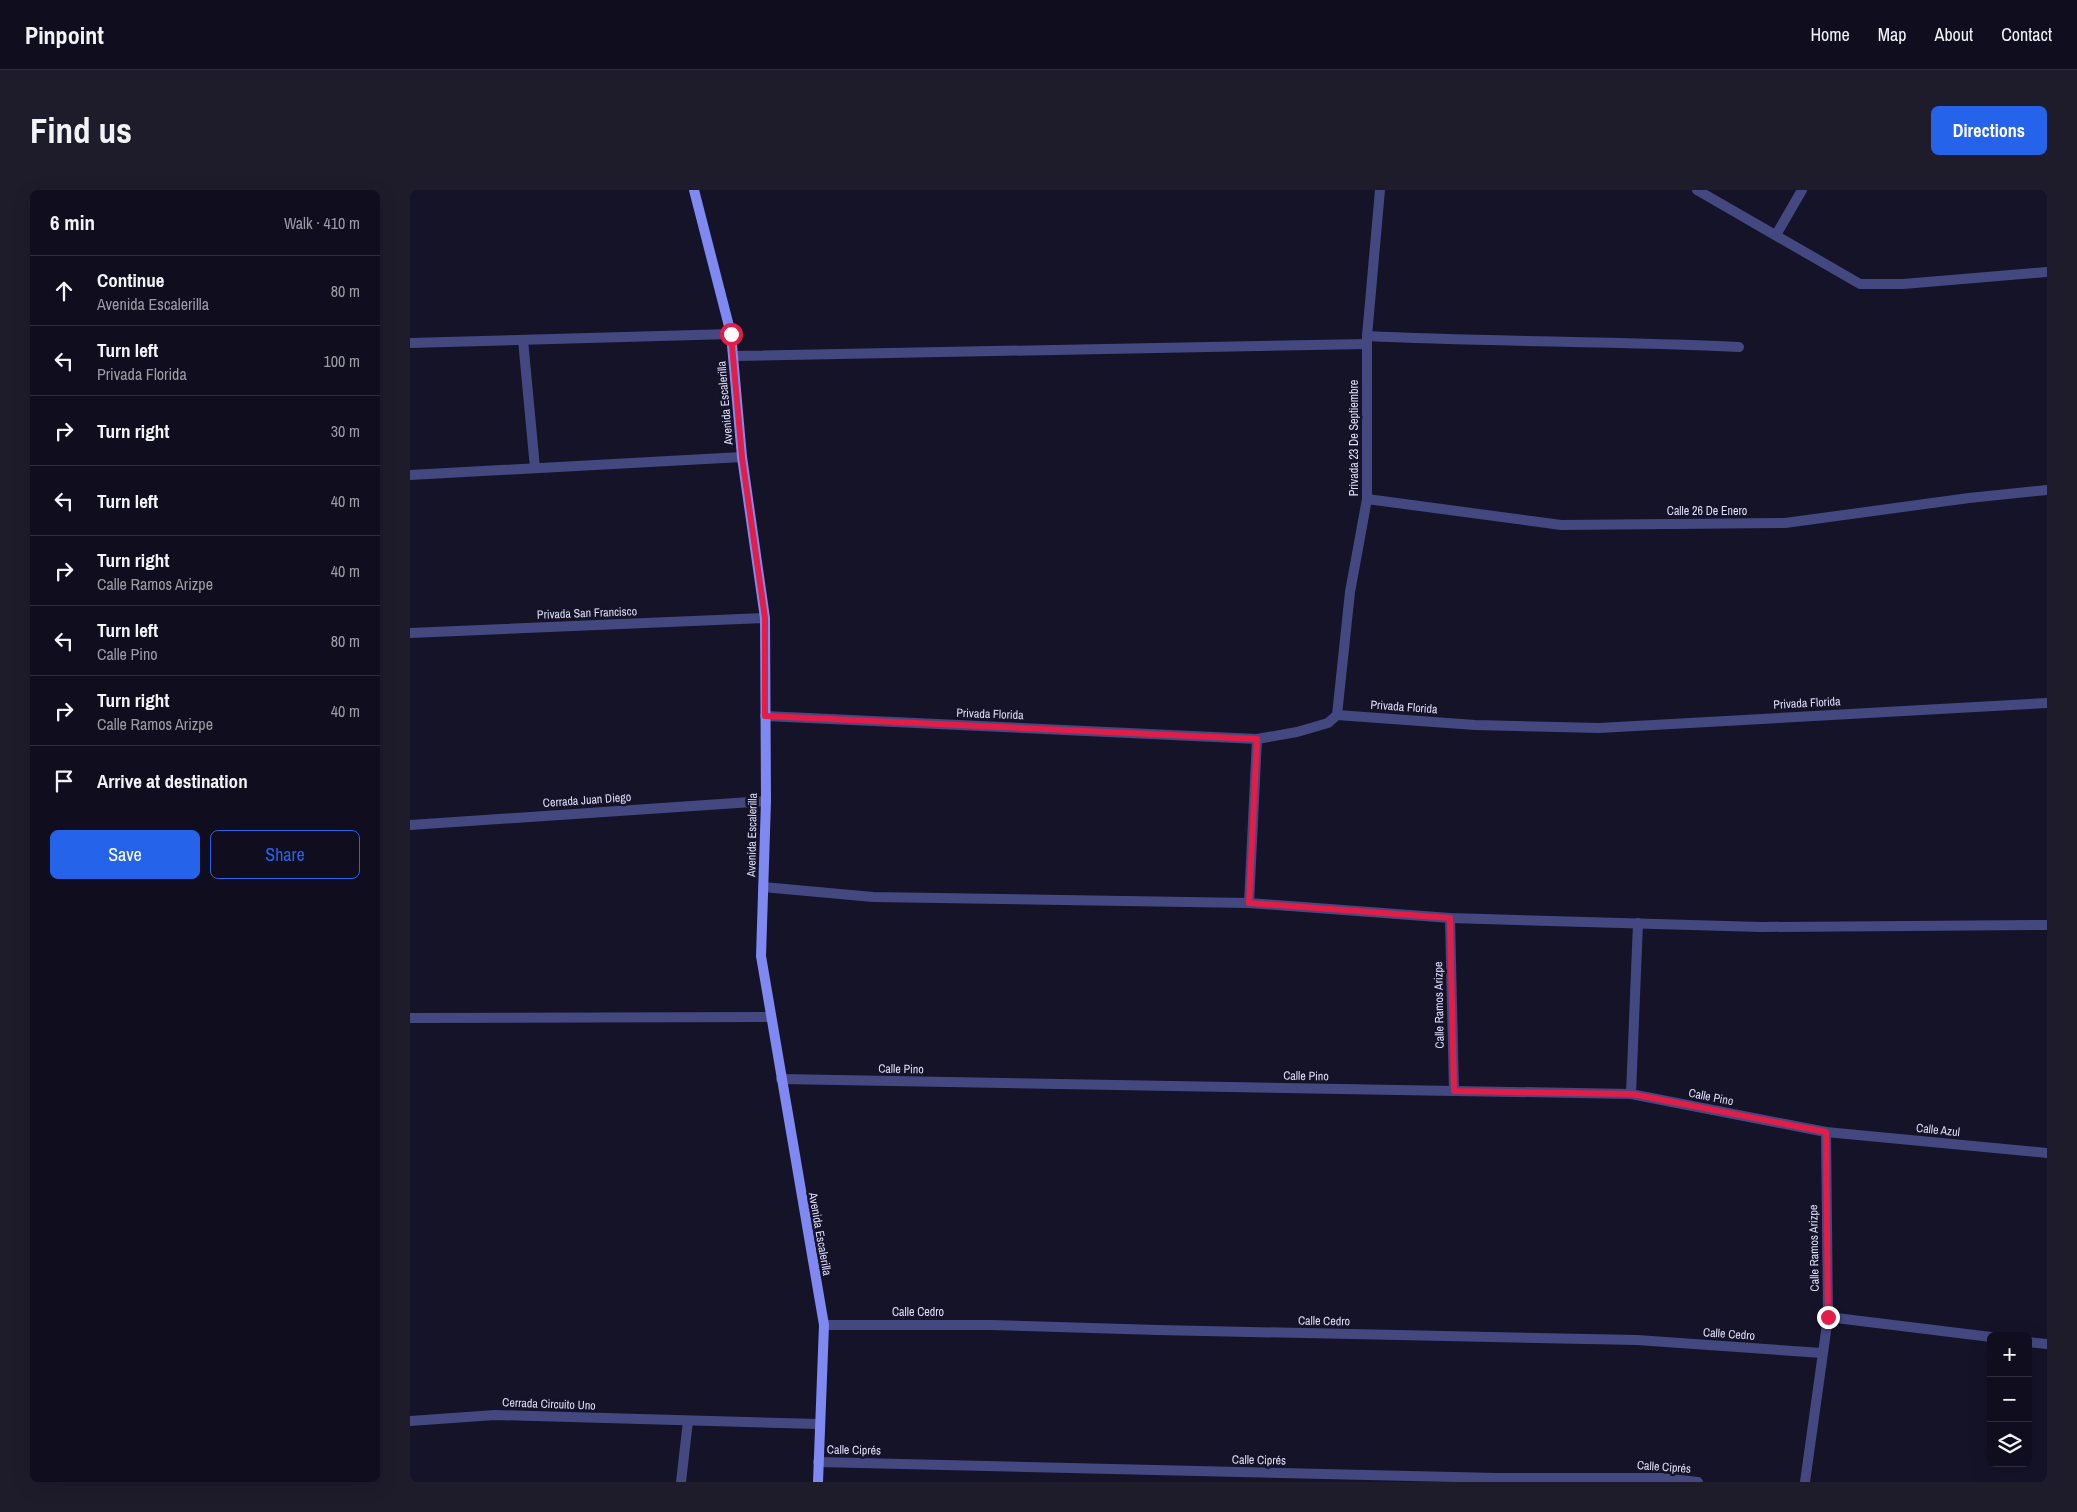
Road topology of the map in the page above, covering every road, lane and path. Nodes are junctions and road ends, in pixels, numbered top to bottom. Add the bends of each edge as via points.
1 (694, 190) edge
2 (1380, 190) edge
3 (1697, 190) edge
4 (1802, 190) edge
5 (1776, 236) junction
6 (2047, 272) edge
7 (731, 334) junction
8 (523, 340) junction
9 (1367, 340) junction
10 (410, 343) edge
11 (1740, 347) dead end
12 (734, 356) junction
13 (742, 457) junction
14 (535, 468) junction
15 (410, 474) edge
16 (2047, 490) edge
17 (1366, 499) junction
18 (765, 618) junction
19 (410, 633) edge
20 (2047, 702) edge
21 (1337, 714) junction
22 (765, 716) junction
23 (1257, 739) junction
24 (766, 801) junction
25 (410, 825) edge
26 (763, 887) junction
27 (1249, 903) junction
28 (1450, 918) junction
29 (1638, 923) junction
30 (2047, 924) edge
31 (771, 1017) junction
32 (410, 1018) edge
33 (781, 1079) junction
34 (1454, 1091) junction
35 (1632, 1094) junction
36 (1826, 1132) junction
37 (2047, 1153) edge
38 (1828, 1317) junction
39 (824, 1325) junction
40 (1987, 1337) edge
41 (2032, 1342) edge
42 (2047, 1344) edge
43 (1822, 1353) junction
44 (410, 1421) edge
45 (688, 1421) junction
46 (819, 1424) junction
47 (818, 1462) junction
48 (681, 1482) edge
49 (818, 1482) edge
50 (1698, 1482) edge
51 (1805, 1482) edge

1 - 7 main road, Avenida Escalerilla
2 - 9 street, Privada 23 De Septiembre
3 - 5 street
4 - 5 street
5 - 6 street via 1860,284 1903,284
7 - 8 street
7 - 12 main road, Avenida Escalerilla
8 - 10 street
8 - 14 street
9 - 11 street
9 - 12 street
9 - 17 street, Privada 23 De Septiembre
12 - 13 main road, Avenida Escalerilla
13 - 14 street
13 - 18 main road, Avenida Escalerilla
14 - 15 street
16 - 17 street, Calle 26 De Enero via 1785,523 1561,525
17 - 21 street, Privada 23 De Septiembre via 1350,592
18 - 19 street, Privada San Francisco
18 - 22 main road, Avenida Escalerilla
20 - 21 street, Privada Florida via 1599,728 1475,725
21 - 23 street, Privada Florida via 1328,723
22 - 23 street, Privada Florida
22 - 24 main road, Avenida Escalerilla
23 - 27 street
24 - 25 street, Cerrada Juan Diego
24 - 26 main road, Avenida Escalerilla
26 - 27 street via 873,896
26 - 31 main road, Avenida Escalerilla via 761,956
27 - 28 street
28 - 29 street
28 - 34 street, Calle Ramos Arizpe
29 - 30 street via 1761,927
29 - 35 street
31 - 32 street
31 - 33 main road, Avenida Escalerilla
33 - 34 street, Calle Pino
33 - 39 main road, Avenida Escalerilla
34 - 35 street, Calle Pino
35 - 36 street, Calle Pino
36 - 37 street, Calle Azul
36 - 38 street, Calle Ramos Arizpe
38 - 40 street
38 - 43 street, Calle Ramos Arizpe
39 - 43 street, Calle Cedro via 991,1325 1638,1340
39 - 46 main road, Avenida Escalerilla
41 - 42 street
43 - 51 street, Calle Ramos Arizpe
44 - 45 street, Cerrada Circuito Uno via 494,1415
45 - 46 street, Cerrada Circuito Uno
45 - 48 street
46 - 47 main road, Avenida Escalerilla
47 - 49 main road, Avenida Escalerilla
47 - 50 street, Calle Ciprés via 1497,1478 1662,1478

